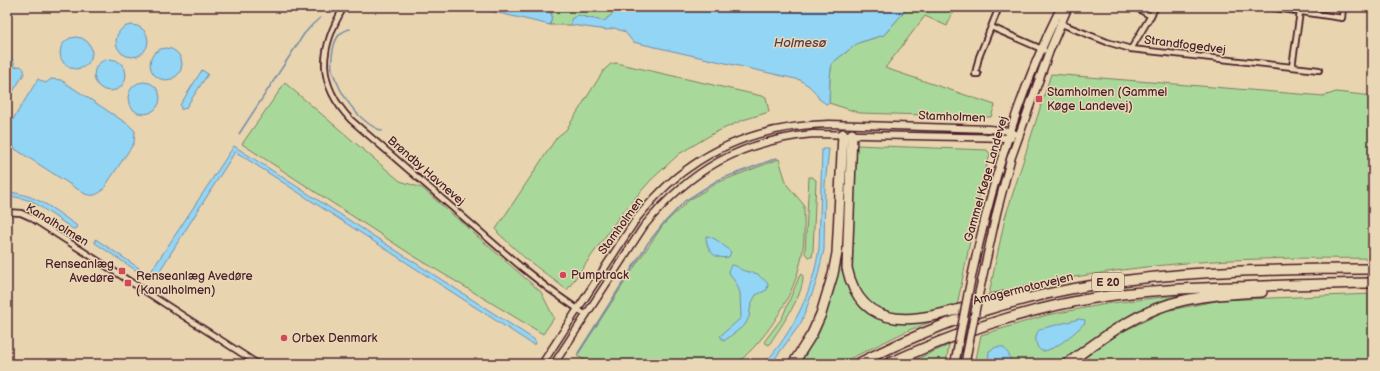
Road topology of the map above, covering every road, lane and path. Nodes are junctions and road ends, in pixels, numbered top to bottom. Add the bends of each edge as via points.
1 (344, 7) edge
2 (999, 7) edge
3 (1061, 7) edge
4 (1068, 7) edge
5 (1136, 7) edge
6 (1156, 7) edge
7 (1269, 7) edge
8 (1343, 7) edge
9 (1300, 12) junction
10 (1151, 16) junction
11 (1057, 22) junction
12 (990, 27) junction
13 (1042, 49) junction
14 (1131, 49) junction
15 (1049, 52) junction
16 (1292, 68) junction
17 (1319, 70) dead end
18 (978, 74) dead end
19 (848, 124) junction
20 (1010, 131) junction
21 (848, 134) junction
22 (1019, 136) junction
23 (1008, 139) junction
24 (7, 212) edge
25 (1373, 269) edge
26 (1316, 284) junction
27 (1373, 284) edge
28 (1055, 292) junction
29 (578, 309) junction
30 (586, 314) junction
31 (955, 360) edge
32 (258, 364) edge
33 (542, 364) edge
34 (554, 364) edge
35 (793, 364) edge
36 (857, 364) edge
37 (888, 364) edge
38 (965, 364) edge
39 (1067, 364) edge

1 - 29 street, Brøndby Havnevej via 326,45 325,58 329,86 342,110 520,266
2 - 12 street
3 - 11 main road, Gammel Køge Landevej
4 - 11 main road, Gammel Køge Landevej
5 - 10 street
6 - 10 street
7 - 9 street
8 - 9 street via 1342,18
9 - 16 street
10 - 14 street
11 - 13 main road, Gammel Køge Landevej
11 - 14 street, Strandfogedvej
11 - 15 main road, Gammel Køge Landevej
12 - 13 street
12 - 18 street via 979,57 975,74
13 - 15 street
13 - 20 main road, Gammel Køge Landevej
14 - 16 street, Strandfogedvej
15 - 22 main road, Gammel Køge Landevej
16 - 17 street, Strandfogedvej
19 - 20 street, Stamholmen
19 - 21 street
19 - 29 street, Stamholmen via 794,126 757,134 725,146 689,167 655,197 637,218
20 - 22 street, Stamholmen
20 - 23 main road, Gammel Køge Landevej
21 - 23 street, Stamholmen
21 - 28 highway via 848,268 854,290 879,314 890,318 913,320 1002,298
21 - 30 street, Stamholmen via 812,134 759,144 730,155 694,176 661,206 644,226
21 - 35 highway via 833,274 821,314
22 - 23 street, Stamholmen
22 - 38 main road, Gammel Køge Landevej, bridge via 997,211
23 - 31 main road, Gammel Køge Landevej, bridge via 988,207
24 - 32 street, Kanalholmen via 21,213 30,218
25 - 28 highway, Amagermotorvejen / E 20 via 1301,268 1165,275
26 - 27 highway, Amagermotorvejen / E 20
26 - 37 highway, Amagermotorvejen / E 20 via 1161,290 1050,307 947,338
26 - 39 highway via 1288,290 1184,300 1161,307 1133,319
28 - 36 highway, Amagermotorvejen / E 20 via 986,310 939,326
29 - 30 street, Brøndby Havnevej
29 - 33 street, Stamholmen
30 - 34 street, Stamholmen

